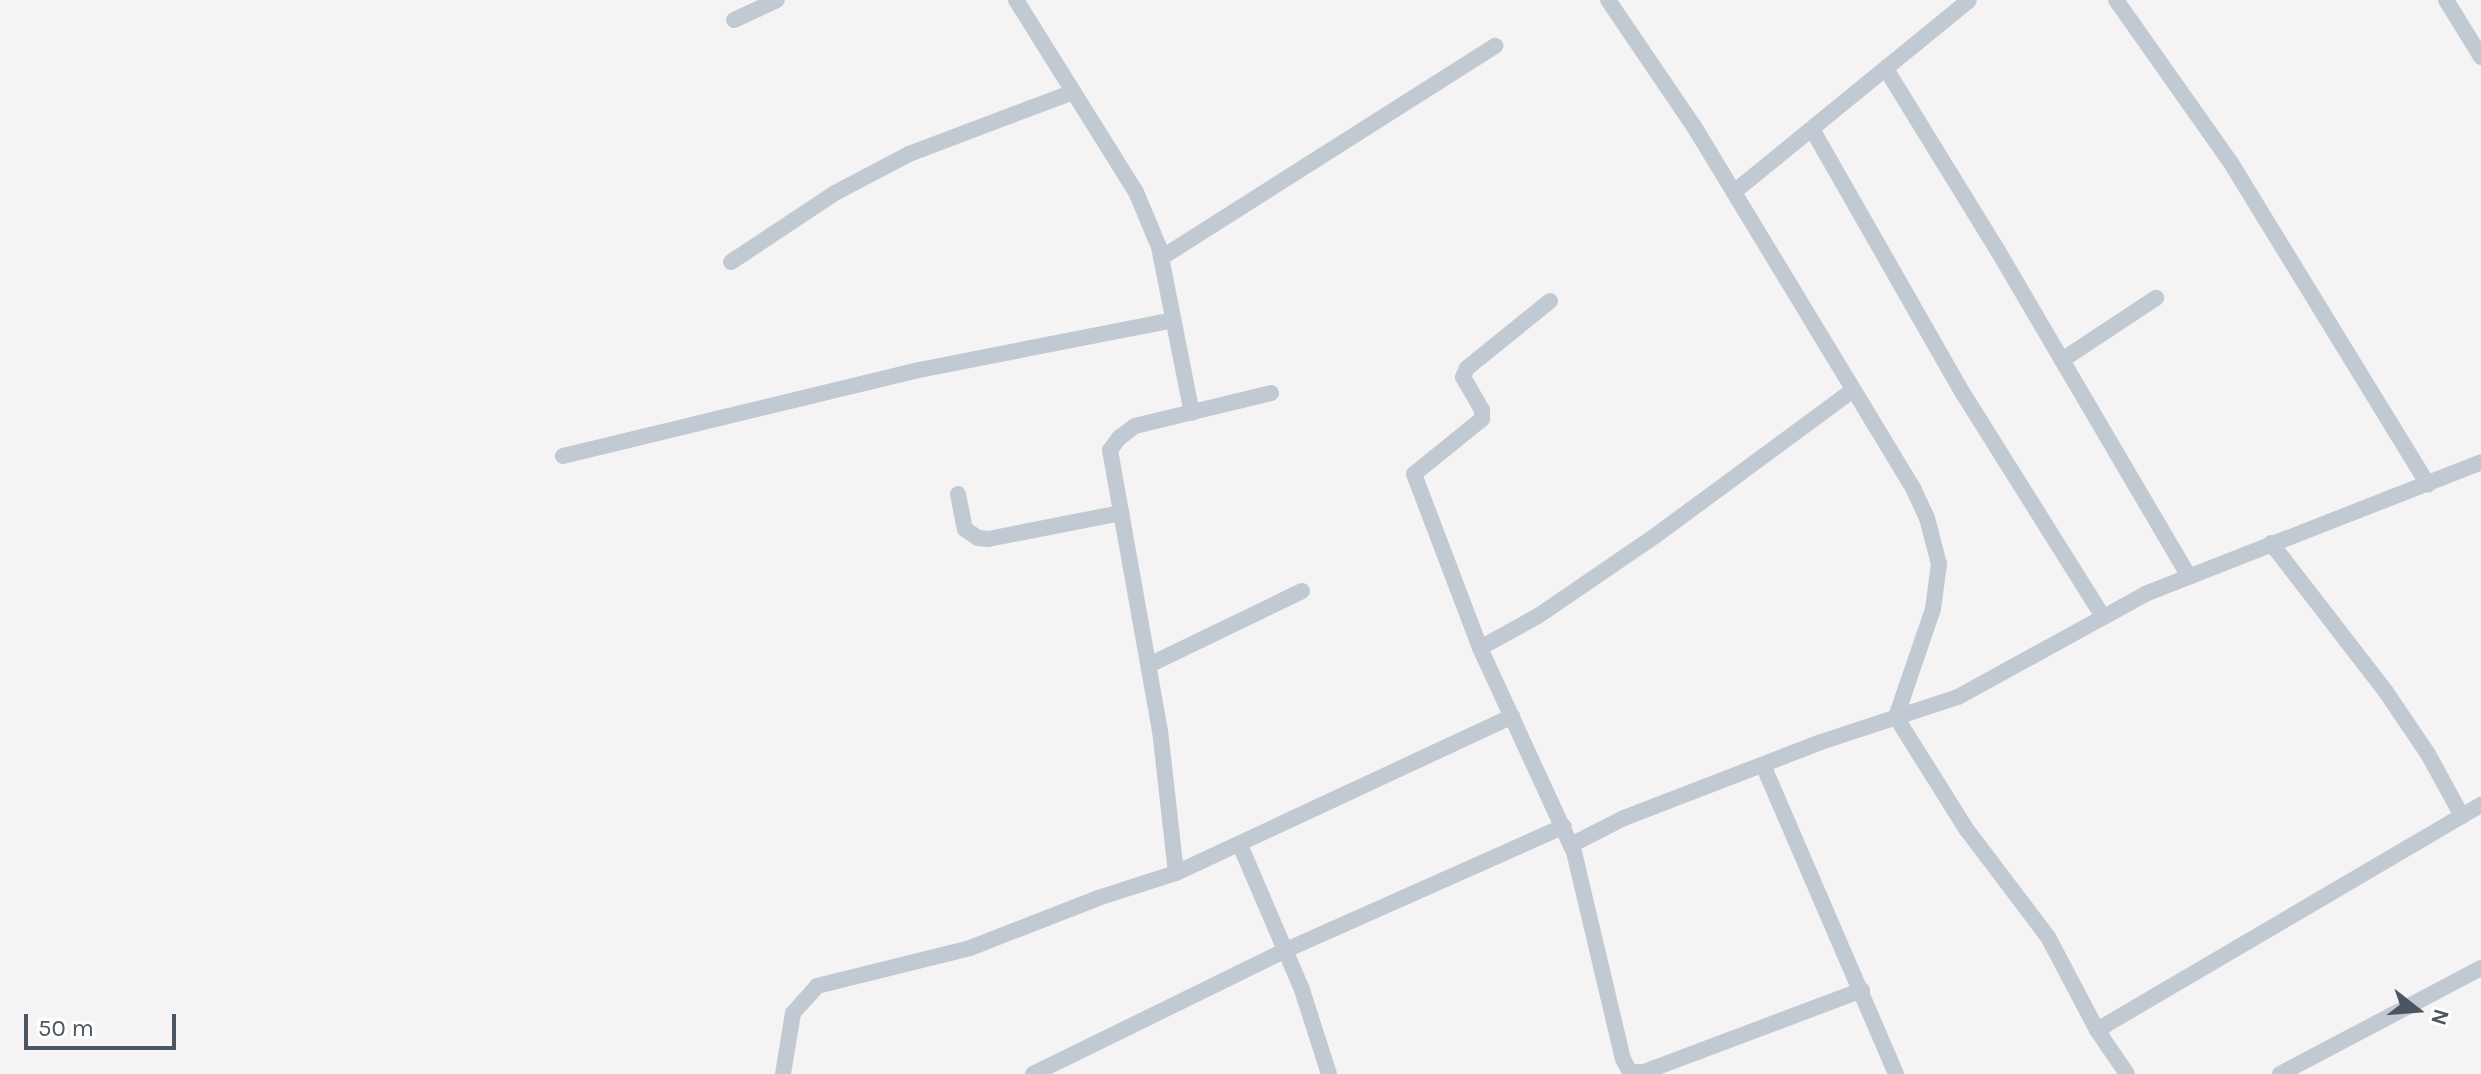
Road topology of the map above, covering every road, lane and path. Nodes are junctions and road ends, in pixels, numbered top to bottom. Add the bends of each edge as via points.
1 (777, 0) edge
2 (1016, 0) edge
3 (1608, 0) edge
4 (1969, 0) edge
5 (2116, 0) edge
6 (2446, 0) edge
7 (734, 20) dead end
8 (1495, 46) dead end
9 (2481, 57) edge
10 (1886, 69) junction
11 (1073, 92) junction
12 (1812, 129) junction
13 (1734, 192) junction
14 (1161, 258) junction
15 (731, 262) dead end
16 (2156, 298) dead end
17 (1550, 301) dead end
18 (1173, 320) junction
19 (2062, 360) junction
20 (1852, 391) junction
21 (1271, 393) dead end
22 (1192, 413) junction
23 (563, 456) dead end
24 (2481, 462) edge
25 (2428, 484) junction
26 (958, 494) dead end
27 (1121, 513) junction
28 (2271, 543) junction
29 (2189, 576) junction
30 (1302, 591) dead end
31 (2103, 617) junction
32 (1480, 648) junction
33 (1149, 665) junction
34 (1512, 716) junction
35 (1896, 717) junction
36 (1763, 765) junction
37 (2481, 805) edge
38 (2462, 816) junction
39 (1564, 826) junction
40 (1240, 845) junction
41 (1571, 845) junction
42 (1176, 873) junction
43 (1286, 950) junction
44 (2481, 968) edge
45 (1862, 990) junction
46 (2097, 1030) junction
47 (783, 1074) edge
48 (1033, 1074) edge
49 (1329, 1074) edge
50 (1896, 1074) edge
51 (2127, 1074) edge
52 (2280, 1074) edge

1 - 7 street
2 - 11 street
3 - 13 street
4 - 10 street
5 - 25 street via 2231,163
6 - 9 street
8 - 14 street
10 - 12 street
10 - 19 street
11 - 14 street via 1136,192
11 - 15 street via 909,154 835,193
12 - 13 street
12 - 31 street via 1964,395
13 - 20 street
14 - 18 street
16 - 19 street
17 - 32 street via 1467,368 1463,377 1482,419 1414,474
18 - 22 street
18 - 23 street via 919,370
19 - 29 street
20 - 32 street via 1642,545 1538,616
20 - 35 street via 1913,488 1939,564 1933,609
21 - 22 street
22 - 27 street via 1135,426 1114,443 1110,458
24 - 25 street
25 - 28 street
26 - 27 street via 965,529 978,538
27 - 33 street
28 - 29 street
28 - 38 street via 2386,692
29 - 31 street
30 - 33 street
31 - 35 street via 1958,697
32 - 34 street
33 - 42 street
34 - 39 street
34 - 40 street
35 - 36 street
35 - 46 street via 1967,830 2048,937
36 - 41 street via 1624,818
36 - 45 street
37 - 38 street
38 - 46 street
39 - 41 street
39 - 43 street
40 - 42 street
40 - 43 street
41 - 45 street via 1630,1072 1644,1072
42 - 47 street via 970,948 817,986 793,1013
43 - 48 street
43 - 49 street
44 - 52 street
45 - 50 street
46 - 51 street

